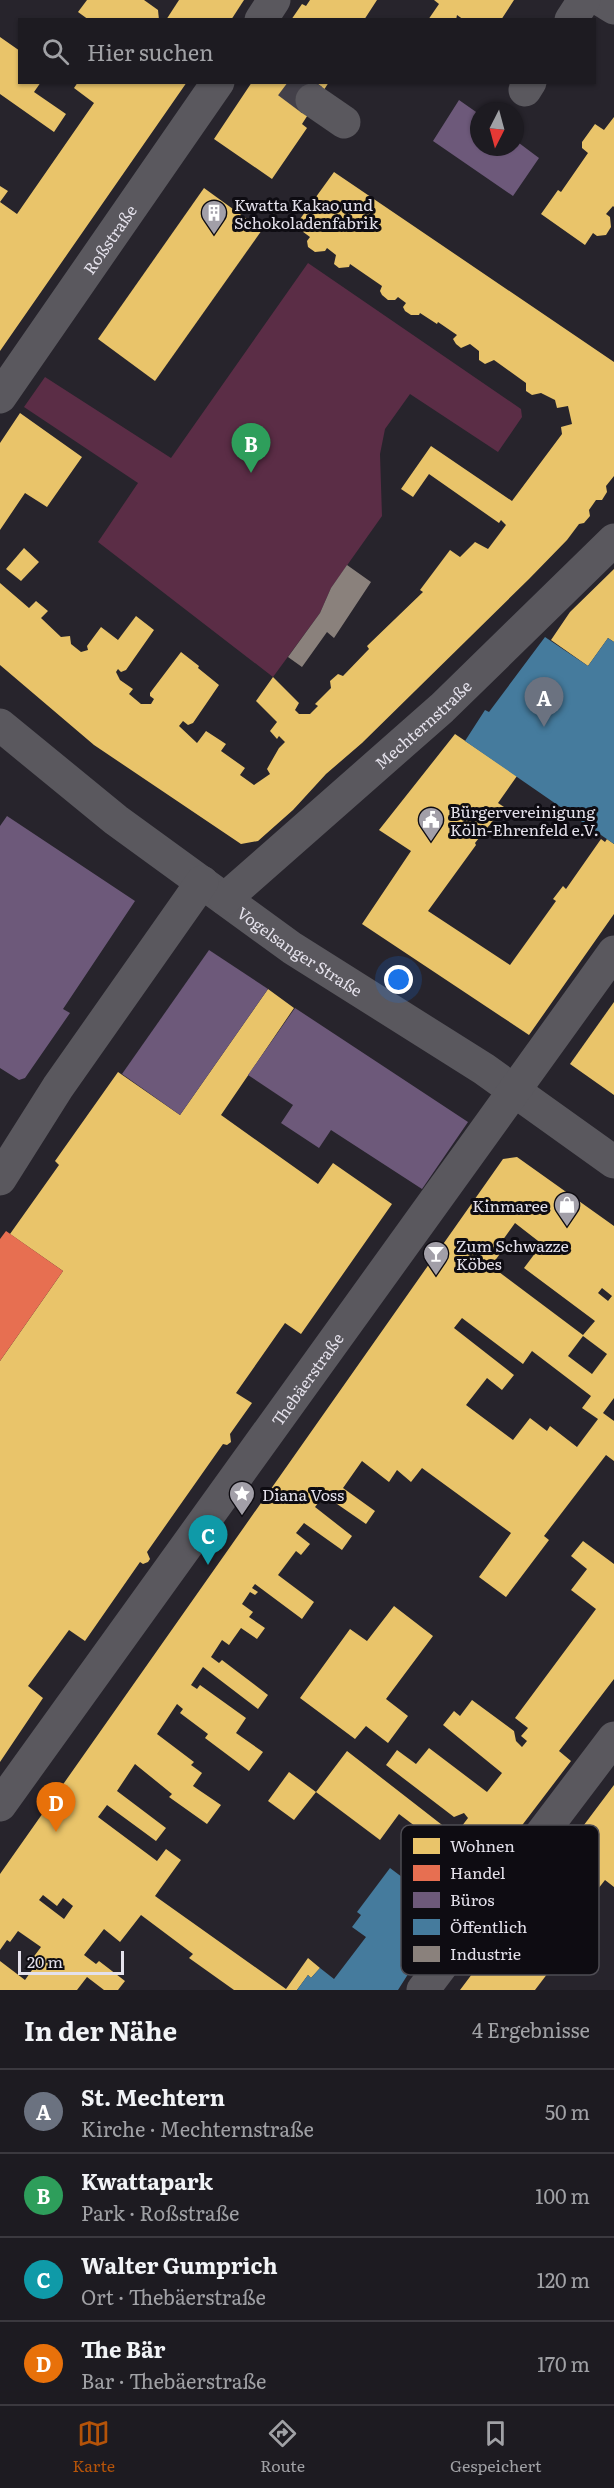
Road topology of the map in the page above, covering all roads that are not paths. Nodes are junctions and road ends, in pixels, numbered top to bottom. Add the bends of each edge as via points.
1 (274, 0) edge
2 (584, 0) edge
3 (602, 0) edge
4 (614, 8) edge
5 (262, 18) edge
6 (572, 18) edge
7 (217, 84) edge
8 (312, 100) tunnel mouth
9 (344, 122) dead end
10 (0, 397) edge
11 (614, 540) edge
12 (0, 725) edge
13 (213, 891) junction
14 (614, 952) edge
15 (515, 1091) junction
16 (614, 1162) edge
17 (0, 1179) edge
18 (614, 1738) edge
19 (0, 1805) edge
20 (548, 1825) edge
21 (434, 1975) edge
22 (423, 1990) edge

1 - 5 street
2 - 6 street
3 - 4 street
7 - 10 street, Roßstraße
8 - 9 street
11 - 13 street, Mechternstraße via 442,708
12 - 13 street, Vogelsanger Straße via 116,820
13 - 15 street, Vogelsanger Straße via 303,956
13 - 17 street, Mechternstraße via 58,1088
14 - 15 street, Thebäerstraße
15 - 16 street, Vogelsanger Straße
15 - 19 street, Thebäerstraße
18 - 20 street
21 - 22 street

